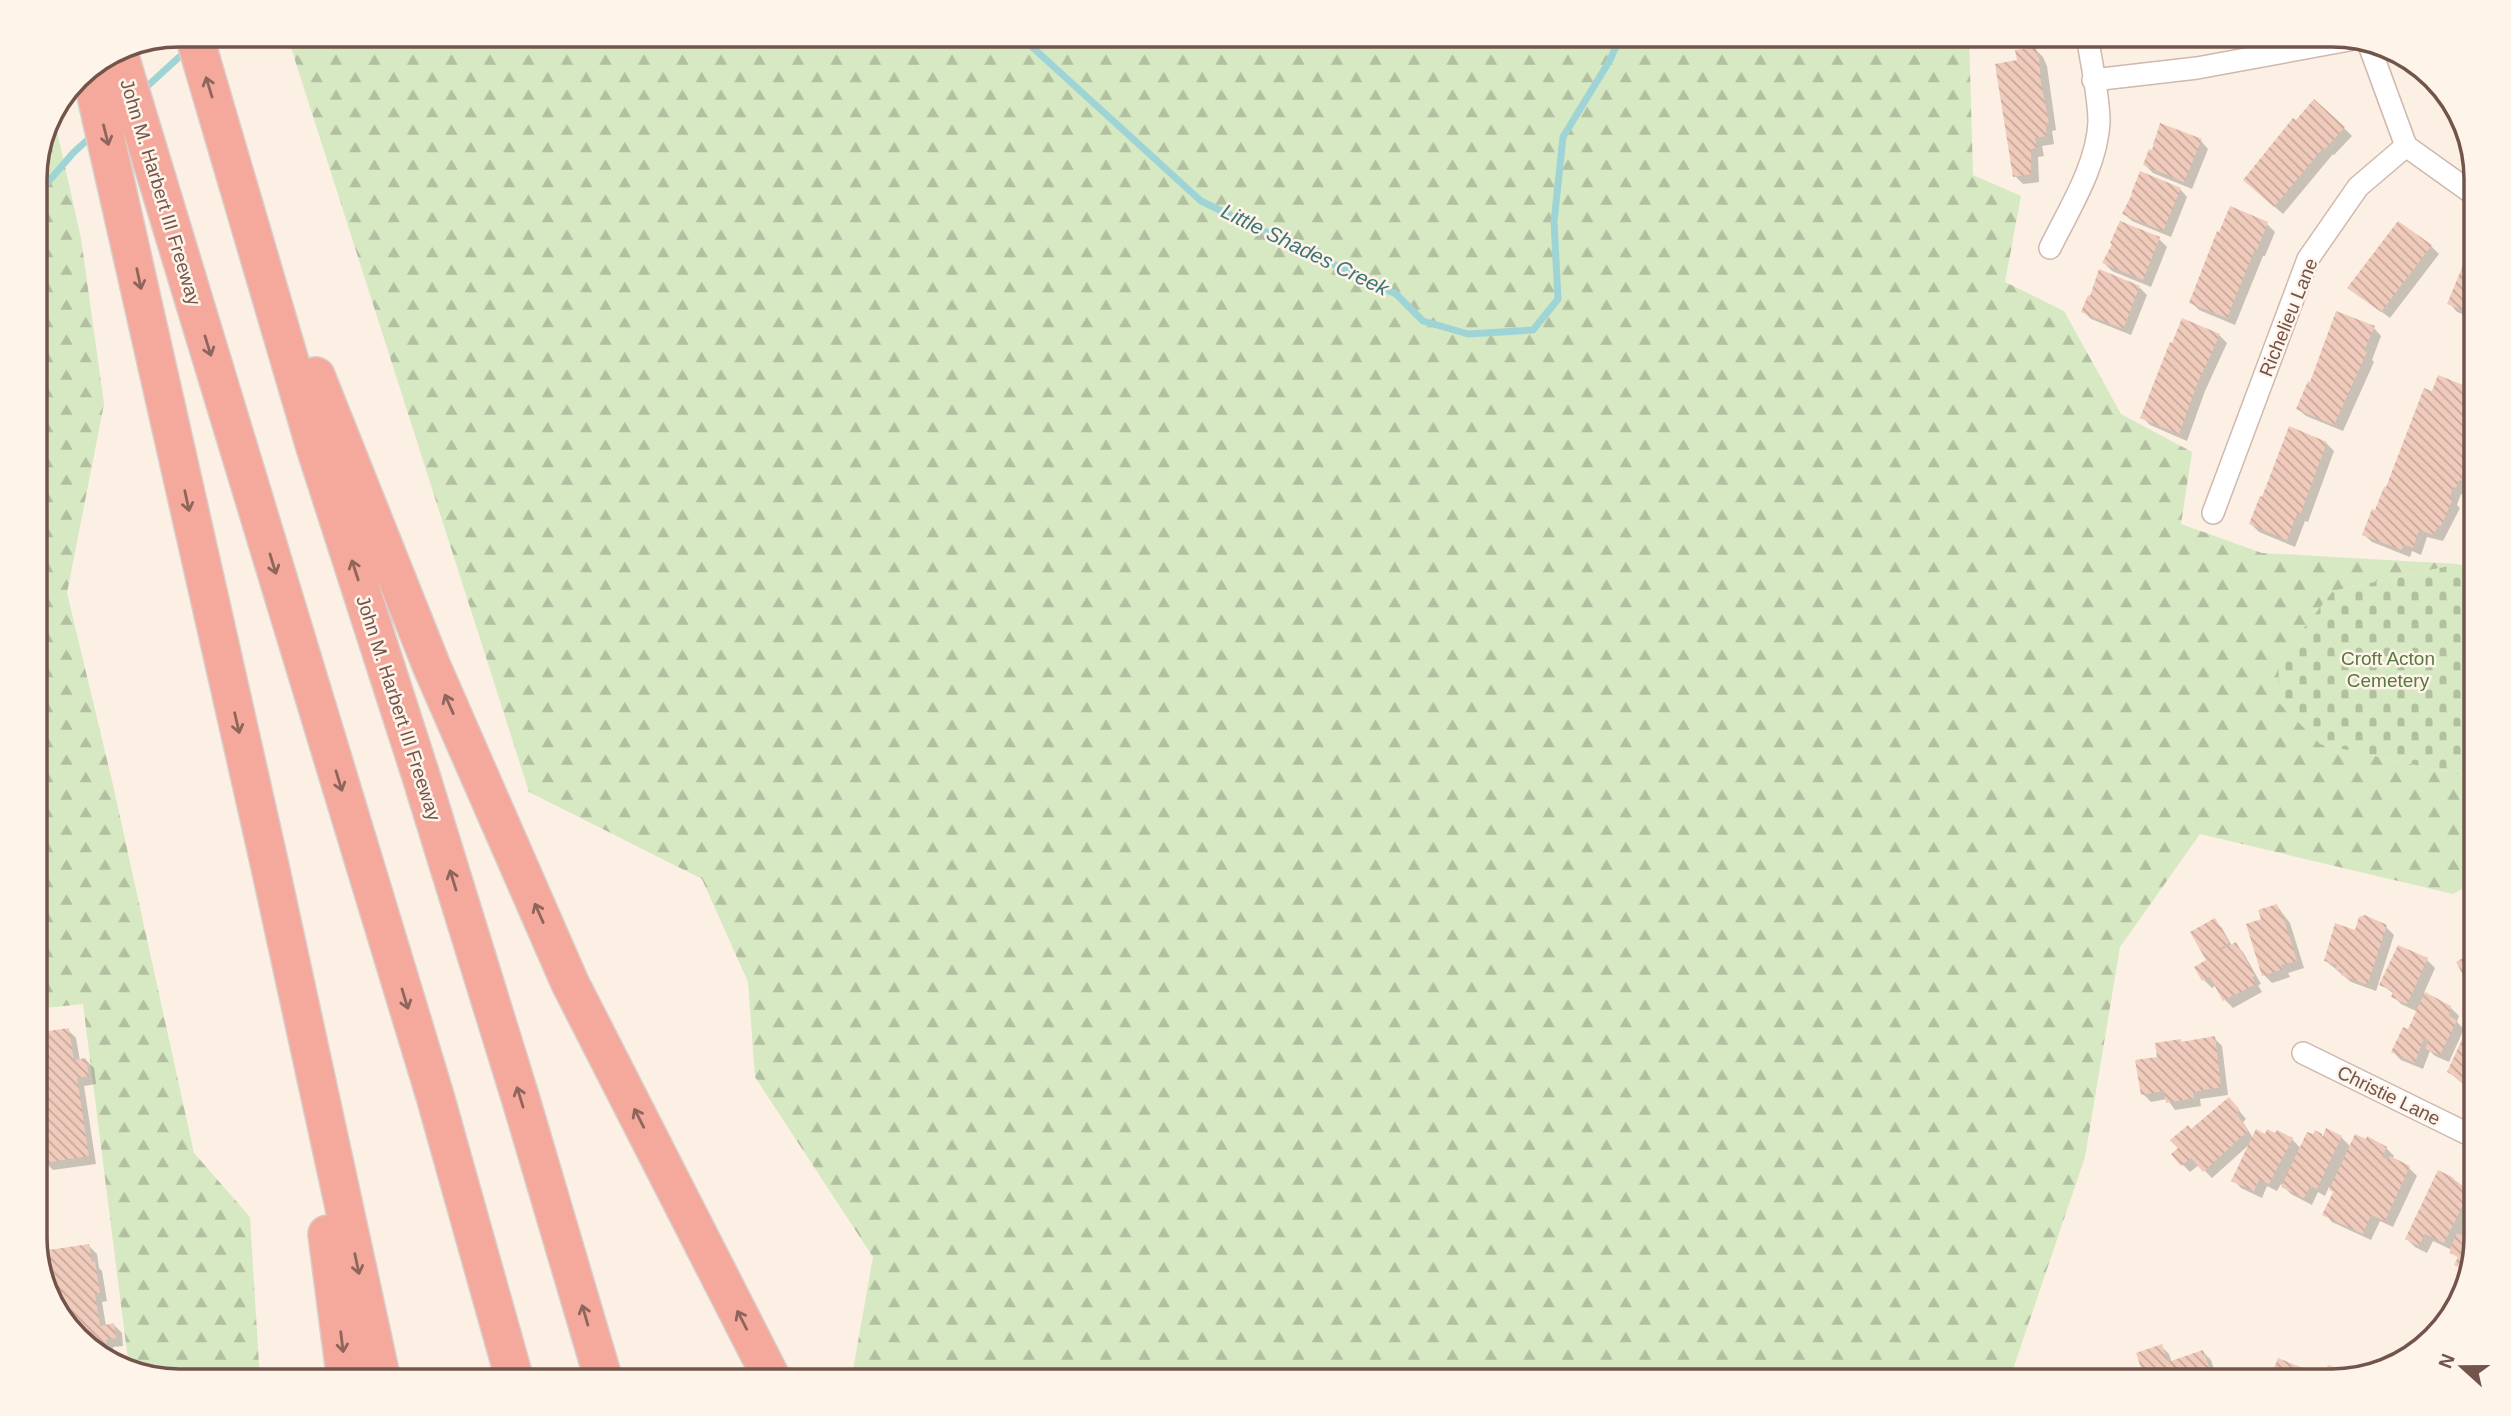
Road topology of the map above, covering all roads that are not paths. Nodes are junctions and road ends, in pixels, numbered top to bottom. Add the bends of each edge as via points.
1 (198, 47) edge
2 (2089, 47) edge
3 (2312, 47) edge
4 (2372, 54) edge
5 (121, 61) edge
6 (93, 80) edge
7 (2093, 80) junction
8 (2406, 146) junction
9 (238, 180) junction
10 (2463, 187) edge
11 (2050, 248) dead end
12 (2213, 513) dead end
13 (269, 862) junction
14 (2303, 1053) dead end
15 (2464, 1132) edge
16 (345, 1369) edge
17 (379, 1369) edge
18 (512, 1369) edge
19 (600, 1369) edge
20 (767, 1369) edge

9 -> 1 highway, John M. Harbert III Freeway
2 - 7 street
3 - 7 street via 2197,68
4 - 8 street
5 -> 18 highway, John M. Harbert III Freeway via 435,1096
6 -> 13 highway
7 - 11 street via 2099,121 2095,148
8 - 10 street
8 - 12 street, Richelieu Lane via 2358,187 2308,259
19 -> 9 highway, John M. Harbert III Freeway via 448,864 315,447
20 -> 9 highway via 570,984 432,667
13 -> 16 highway
13 -> 17 highway
14 - 15 street, Christie Lane

